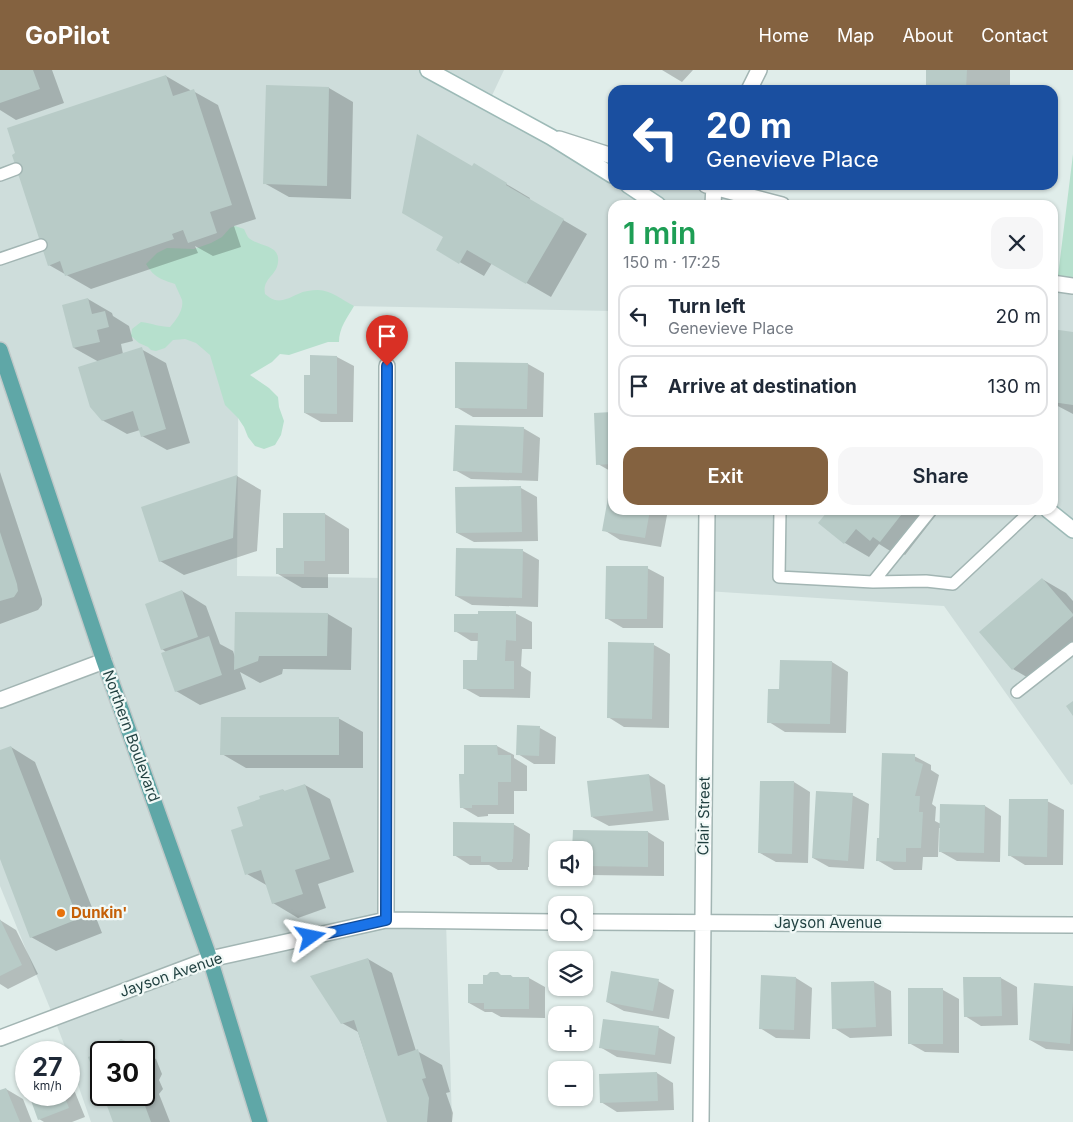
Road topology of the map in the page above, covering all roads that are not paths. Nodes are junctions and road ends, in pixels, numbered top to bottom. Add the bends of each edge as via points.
1 (428, 70) edge
2 (758, 70) edge
3 (751, 85) edge
4 (551, 137) junction
5 (608, 155) edge
6 (16, 169) dead end
7 (608, 173) edge
8 (0, 175) edge
9 (636, 190) edge
10 (726, 190) edge
11 (650, 200) edge
12 (763, 200) edge
13 (41, 245) dead end
14 (0, 259) edge
15 (1058, 284) edge
16 (1073, 286) edge
17 (0, 350) edge
18 (387, 366) dead end
19 (3, 372) edge
20 (707, 515) edge
21 (780, 515) edge
22 (927, 515) edge
23 (1027, 515) edge
24 (1054, 515) edge
25 (1073, 530) edge
26 (873, 582) junction
27 (1073, 648) edge
28 (104, 661) junction
29 (1018, 692) dead end
30 (0, 700) edge
31 (386, 920) junction
32 (548, 922) edge
33 (593, 922) edge
34 (703, 922) junction
35 (1073, 925) edge
36 (210, 958) junction
37 (0, 1038) edge
38 (260, 1122) edge
39 (701, 1122) edge

1 - 4 street
2 - 3 street
4 - 5 street
4 - 7 street
6 - 8 lane
9 - 11 street
10 - 12 street
13 - 14 lane
15 - 16 street
17 - 19 main road, Northern Boulevard
18 - 31 street
19 - 28 main road, Northern Boulevard
20 - 34 street, Clair Street
21 - 26 lane via 779,577
22 - 26 lane
23 - 26 lane via 953,584
24 - 25 street
27 - 29 lane
28 - 30 street
28 - 36 main road, Northern Boulevard
31 - 32 street, Jayson Avenue
31 - 36 street, Jayson Avenue
33 - 34 street, Jayson Avenue
34 - 35 street, Jayson Avenue
34 - 39 street, Clair Street
36 - 37 street, Jayson Avenue
36 - 38 main road, Northern Boulevard

